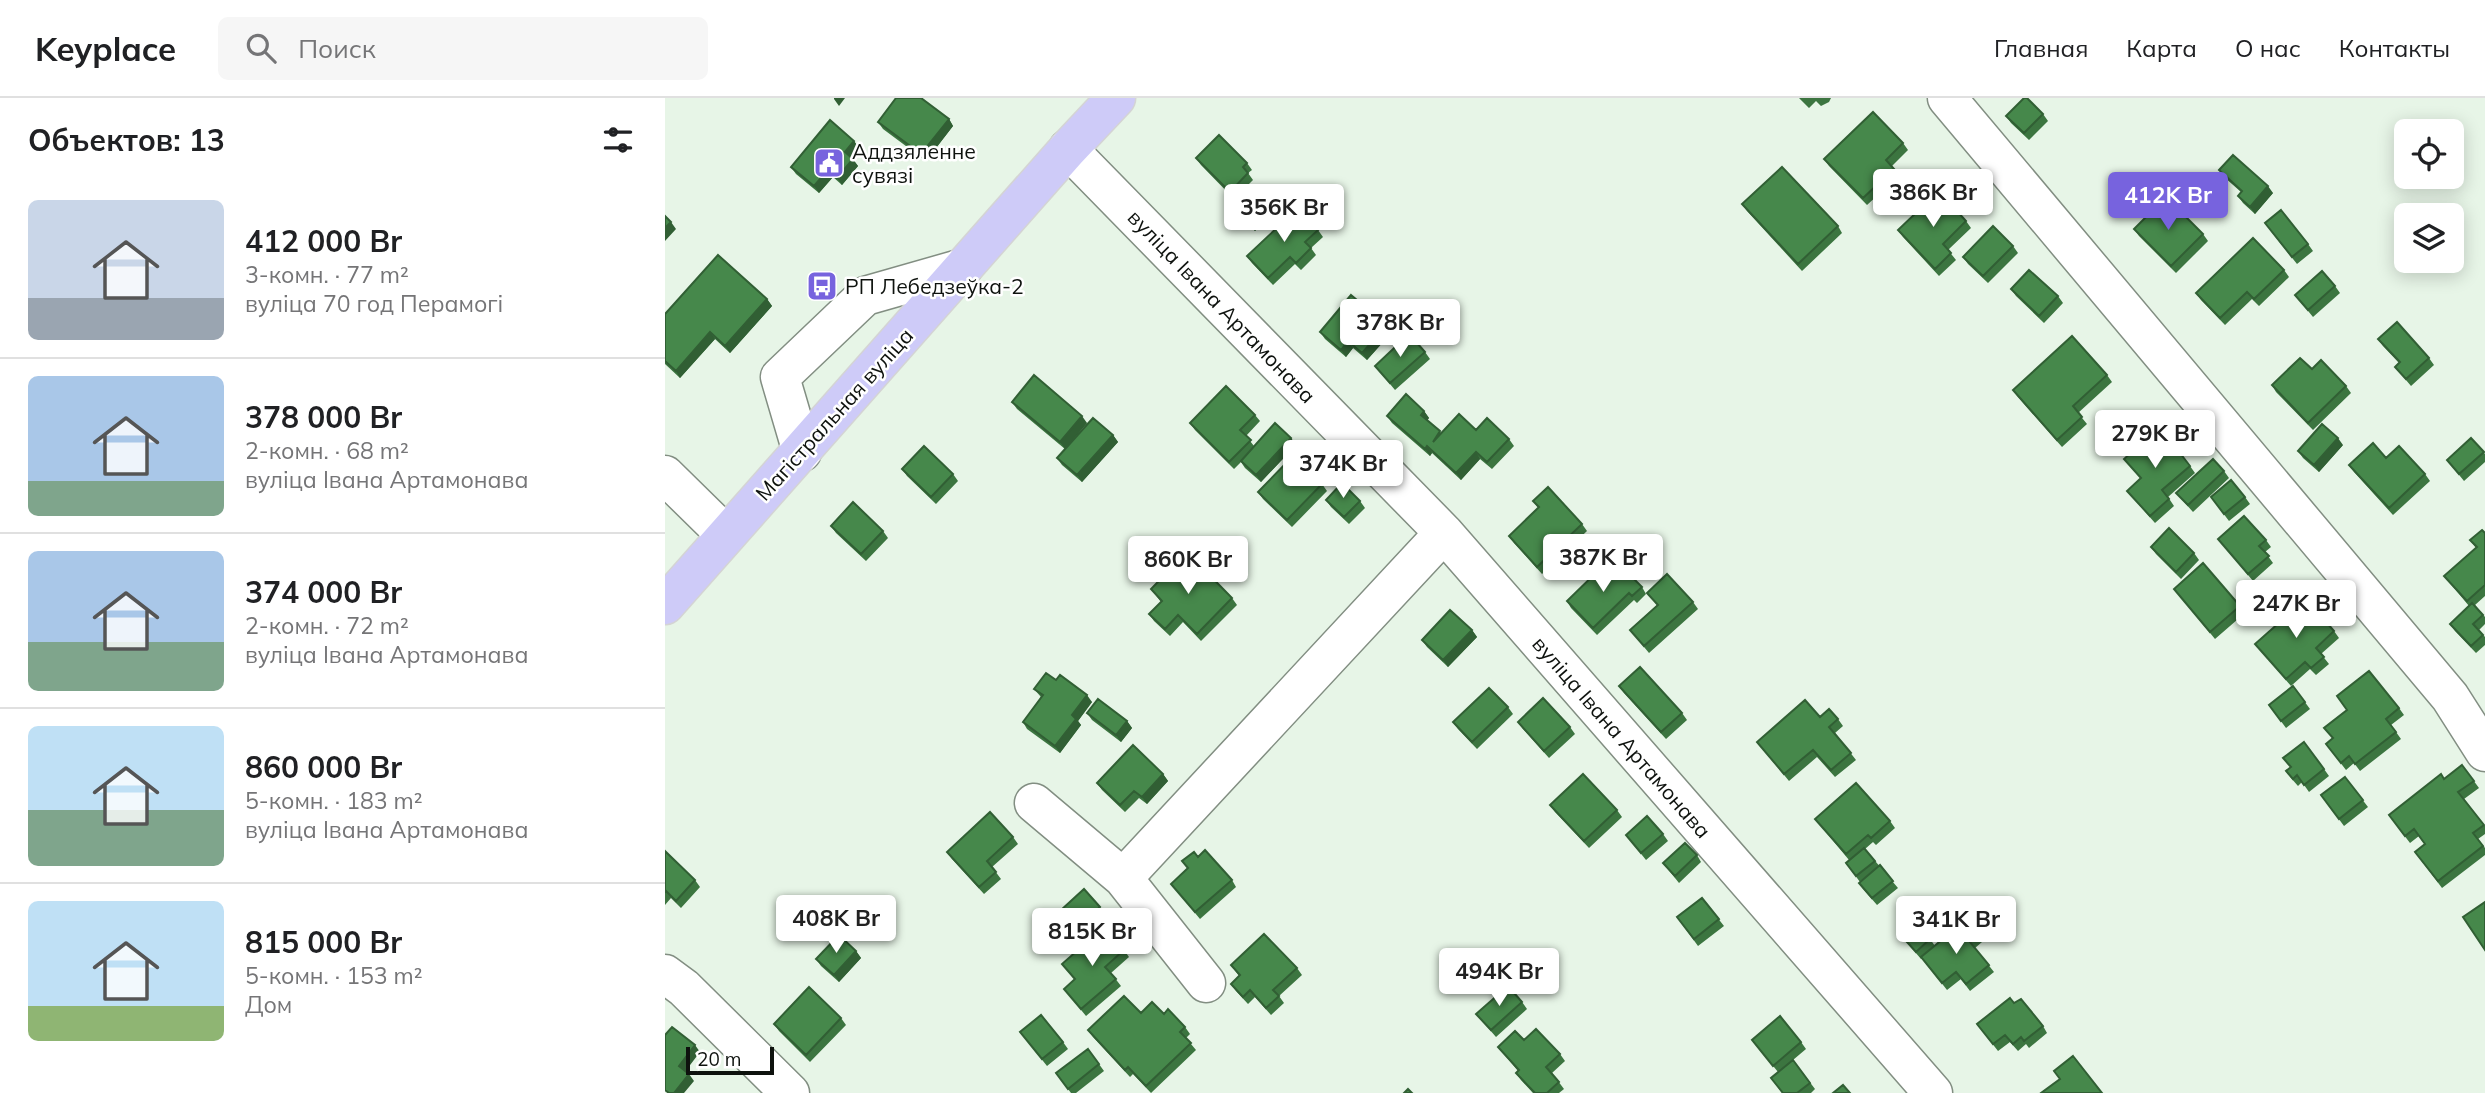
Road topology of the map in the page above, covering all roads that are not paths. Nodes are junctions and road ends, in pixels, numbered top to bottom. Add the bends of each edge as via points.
1 (1117, 98) edge
2 (1947, 98) edge
3 (1067, 149) junction
4 (963, 268) junction
5 (802, 452) junction
6 (665, 475) edge
7 (1444, 533) junction
8 (726, 535) junction
9 (665, 605) edge
10 (2485, 752) edge
11 (1034, 803) dead end
12 (1123, 878) junction
13 (665, 974) edge
14 (1206, 983) dead end
15 (790, 1093) edge
16 (1933, 1093) edge

1 - 3 main road, Магістральная вуліца
2 - 10 street via 2450,697
3 - 4 main road, Магістральная вуліца
3 - 7 street, вуліца Івана Артамонава
4 - 5 main road, Магістральная вуліца
4 - 5 street via 865,296 781,377
5 - 8 main road, Магістральная вуліца
6 - 8 street
7 - 12 street
7 - 16 street, вуліца Івана Артамонава
8 - 9 main road, Магістральная вуліца
11 - 12 street
12 - 14 street
13 - 15 street

